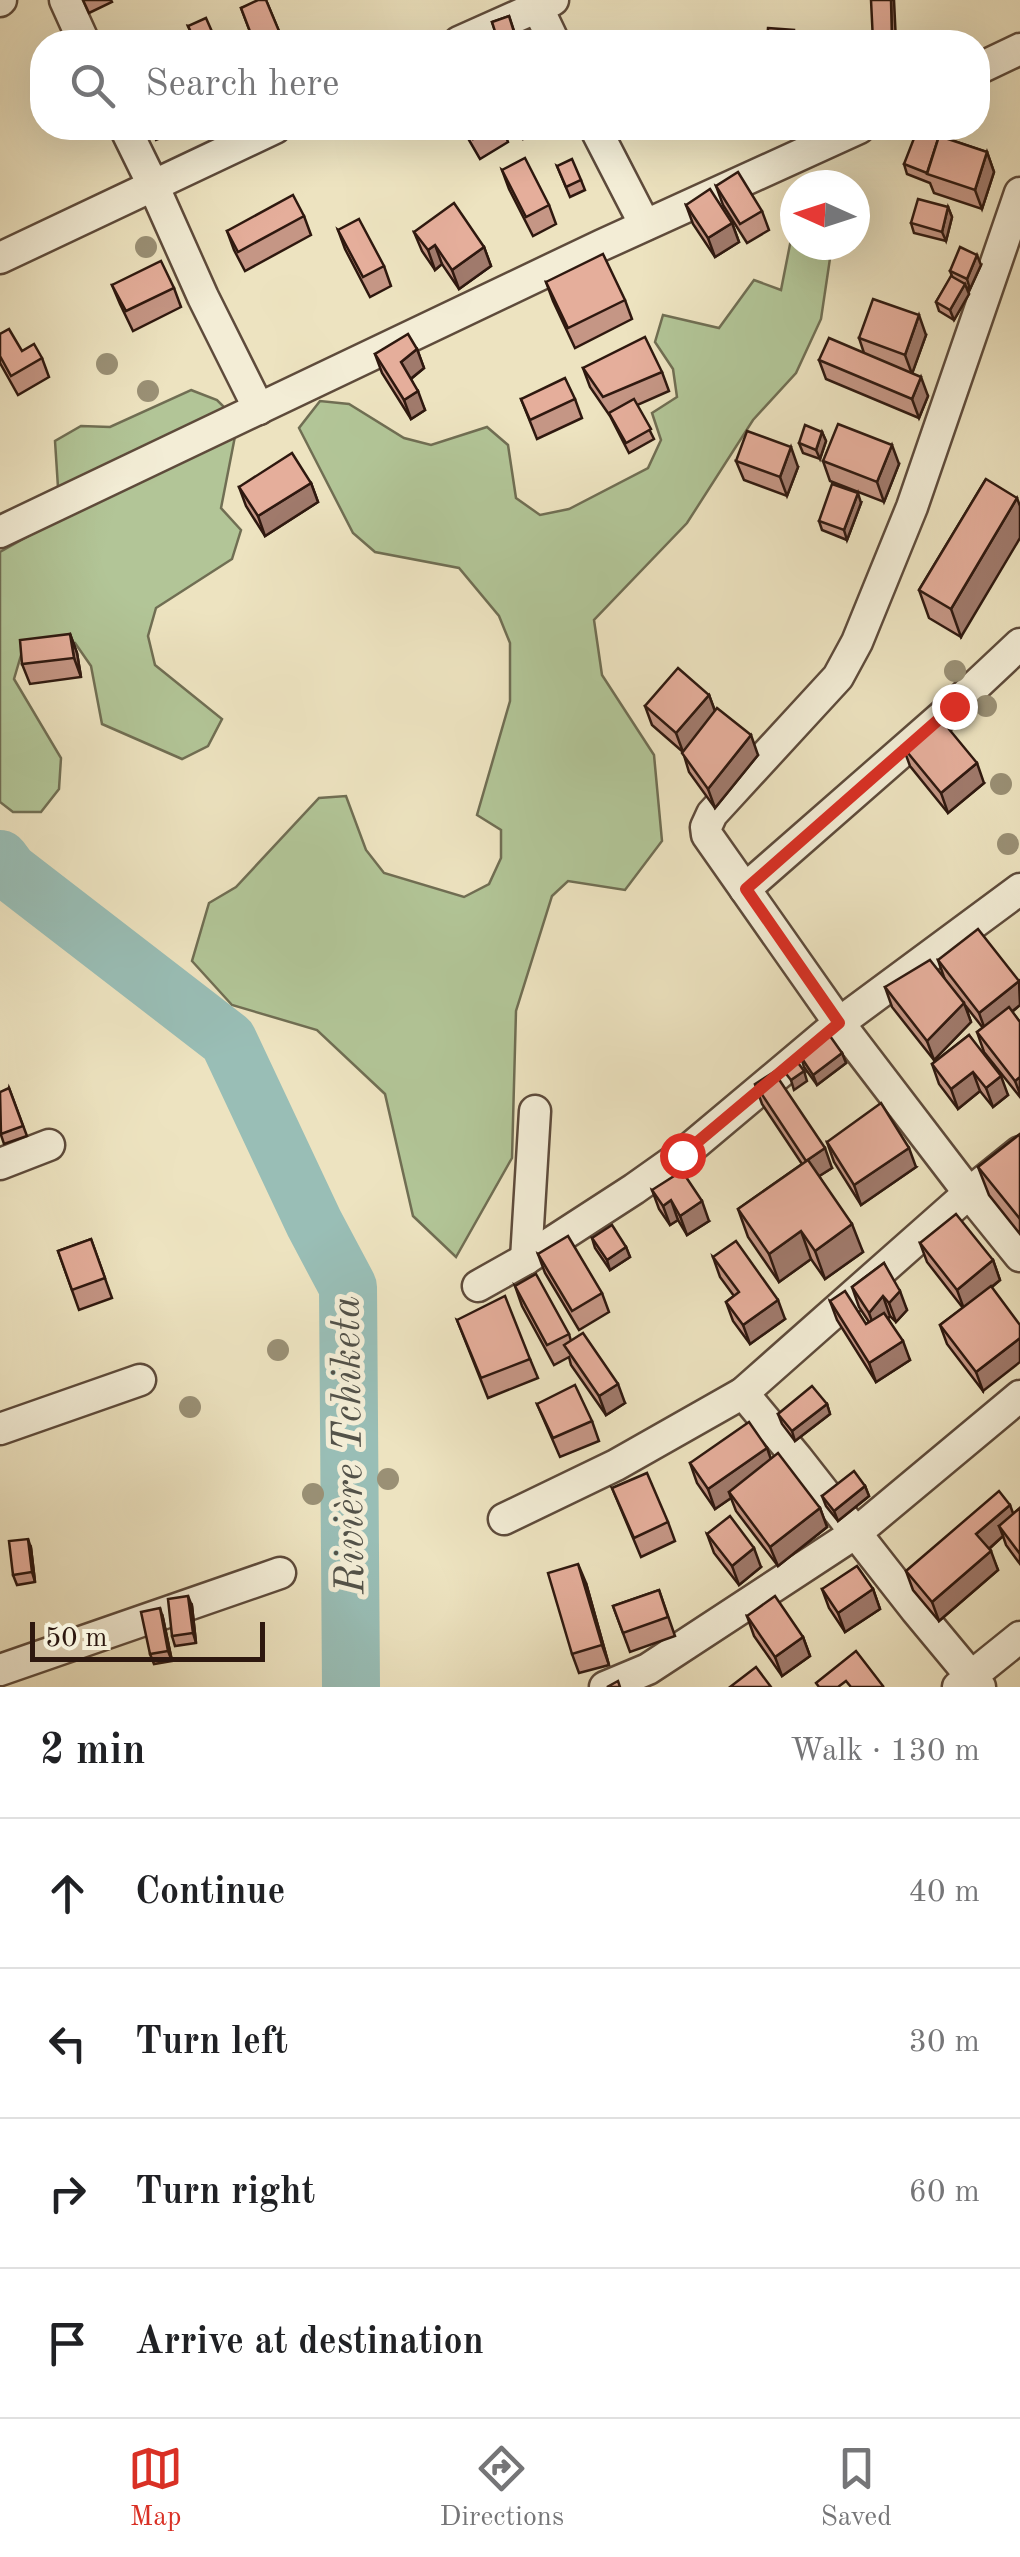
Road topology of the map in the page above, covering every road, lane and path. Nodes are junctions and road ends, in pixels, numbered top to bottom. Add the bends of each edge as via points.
1 (65, 0) edge
2 (541, 2) edge
3 (79, 30) edge
4 (484, 30) edge
5 (550, 30) edge
6 (1016, 58) edge
7 (990, 66) edge
8 (131, 140) edge
9 (249, 140) edge
10 (601, 140) edge
11 (833, 140) edge
12 (153, 185) junction
13 (1020, 193) edge
14 (645, 225) junction
15 (0, 258) edge
16 (259, 409) junction
17 (0, 532) edge
18 (1020, 644) edge
19 (746, 889) junction
20 (1020, 889) edge
21 (839, 1023) junction
22 (536, 1110) dead end
23 (49, 1146) dead end
24 (1020, 1152) edge
25 (0, 1164) edge
26 (968, 1192) junction
27 (1020, 1256) edge
28 (526, 1259) junction
29 (478, 1286) dead end
30 (140, 1380) dead end
31 (743, 1394) junction
32 (1020, 1396) edge
33 (0, 1430) edge
34 (504, 1520) dead end
35 (857, 1532) junction
36 (280, 1573) dead end
37 (1020, 1636) edge
38 (0, 1670) edge
39 (970, 1683) edge
40 (605, 1687) edge

1 - 3 street
2 - 4 street
2 - 5 street
6 - 7 street
8 - 12 street
9 - 12 street
10 - 14 street
11 - 14 street
12 - 15 street
12 - 16 street
13 - 19 street via 912,507 857,642 838,676 708,819 707,835
14 - 16 street
16 - 17 street
18 - 19 street
19 - 21 street
20 - 21 street
21 - 26 street
21 - 28 street via 682,1155
22 - 28 street
23 - 25 street
24 - 26 street
26 - 27 street
26 - 31 street
28 - 29 street
30 - 33 street
31 - 34 street
31 - 35 street
32 - 35 street
35 - 39 street
35 - 40 street via 648,1669
36 - 38 street
37 - 39 street

